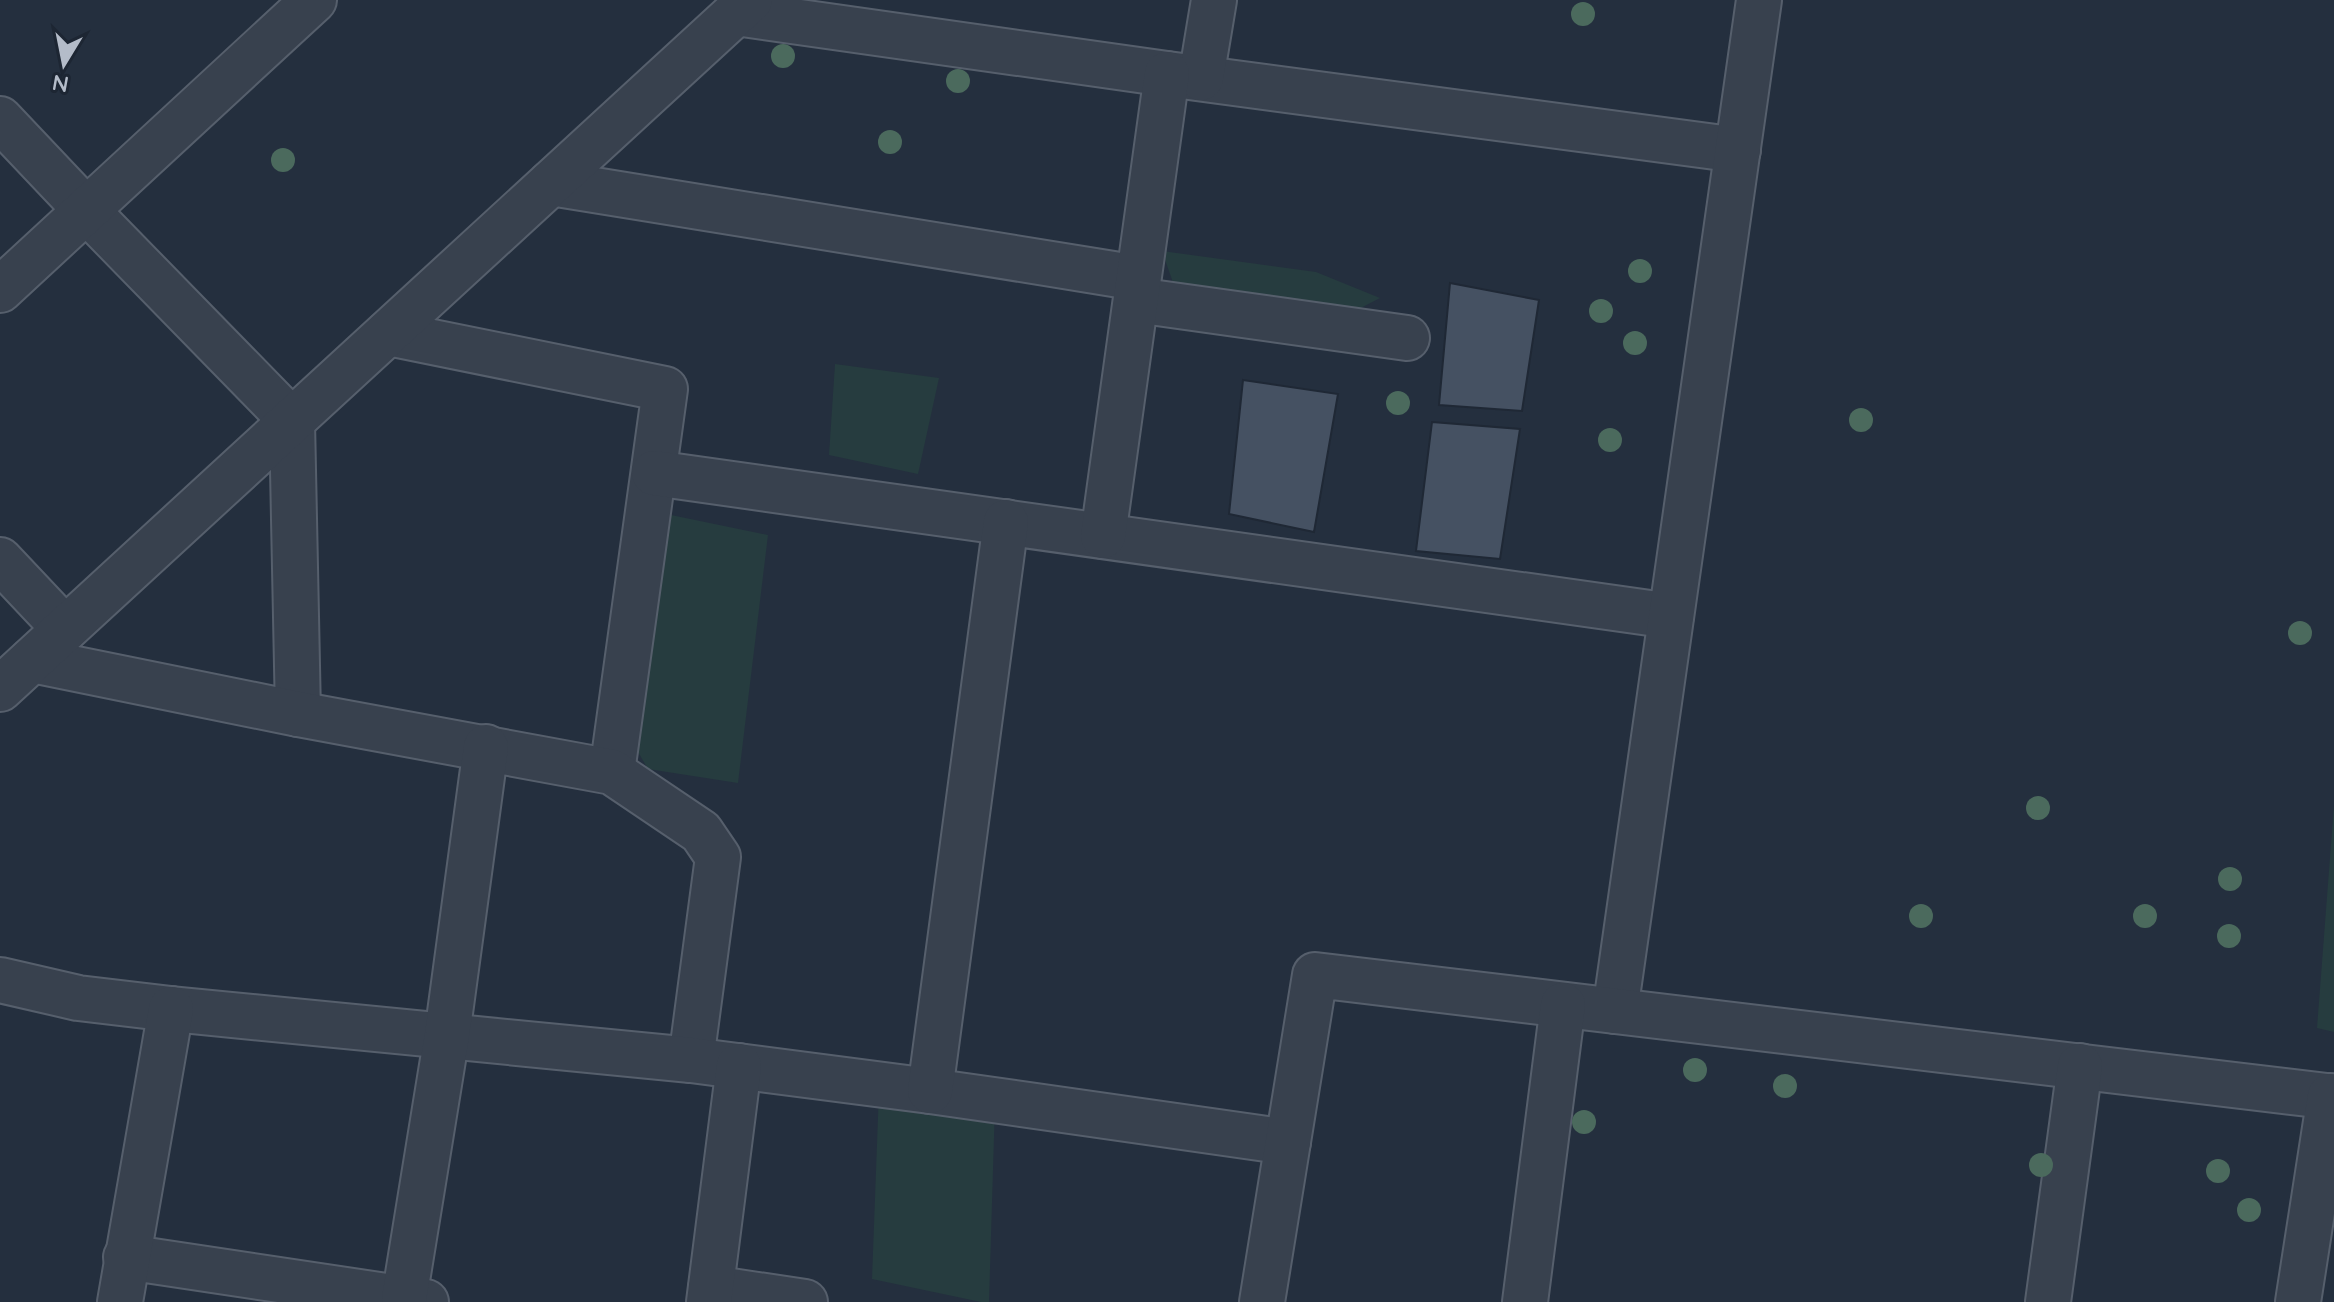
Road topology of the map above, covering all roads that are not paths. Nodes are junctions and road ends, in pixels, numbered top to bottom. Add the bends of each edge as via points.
1 (314, 0) edge
2 (1214, 0) edge
3 (1759, 0) edge
4 (743, 6) edge
5 (1184, 76) junction
6 (0, 119) edge
7 (1738, 150) junction
8 (551, 183) junction
9 (87, 211) junction
10 (1137, 289) junction
11 (0, 290) edge
12 (388, 333) junction
13 (1407, 338) dead end
14 (292, 421) junction
15 (654, 473) junction
16 (1006, 522) junction
17 (1103, 536) junction
18 (0, 560) edge
19 (1671, 616) junction
20 (65, 629) junction
21 (32, 660) junction
22 (0, 689) edge
23 (298, 714) junction
24 (486, 747) junction
25 (612, 772) junction
26 (0, 980) edge
27 (1563, 1005) junction
28 (171, 1009) junction
29 (1615, 1011) junction
30 (447, 1035) junction
31 (691, 1060) junction
32 (739, 1066) junction
33 (2080, 1066) junction
34 (930, 1091) junction
35 (2332, 1097) edge
36 (1288, 1142) junction
37 (126, 1257) junction
38 (710, 1295) edge
39 (415, 1300) edge
40 (1268, 1301) edge
41 (120, 1302) edge
42 (805, 1302) edge
43 (1525, 1302) edge
44 (2048, 1302) edge
45 (2298, 1302) edge

1 - 9 street
2 - 5 street
3 - 7 street
4 - 5 street
4 - 8 street
5 - 7 street
5 - 10 street
6 - 9 street
7 - 19 street
8 - 10 street
8 - 12 street
9 - 11 street
9 - 14 street
10 - 13 street
10 - 17 street
12 - 14 street
12 - 15 street via 665,389
14 - 20 street
14 - 23 street
15 - 16 street
15 - 25 street
16 - 17 street
16 - 34 street
17 - 19 street
18 - 20 street
19 - 29 street
20 - 21 street
21 - 22 street
21 - 23 street
23 - 24 street
24 - 25 street
24 - 30 street
25 - 31 street via 701,832 718,857
26 - 28 street via 78,998
27 - 29 street
27 - 36 street via 1315,975
27 - 43 street
28 - 30 street
28 - 37 street
29 - 33 street
30 - 31 street
30 - 39 street
31 - 32 street
32 - 34 street
32 - 38 street
33 - 35 street
33 - 44 street
34 - 36 street
35 - 45 street
36 - 40 street
37 - 39 street
37 - 41 street
38 - 42 street

